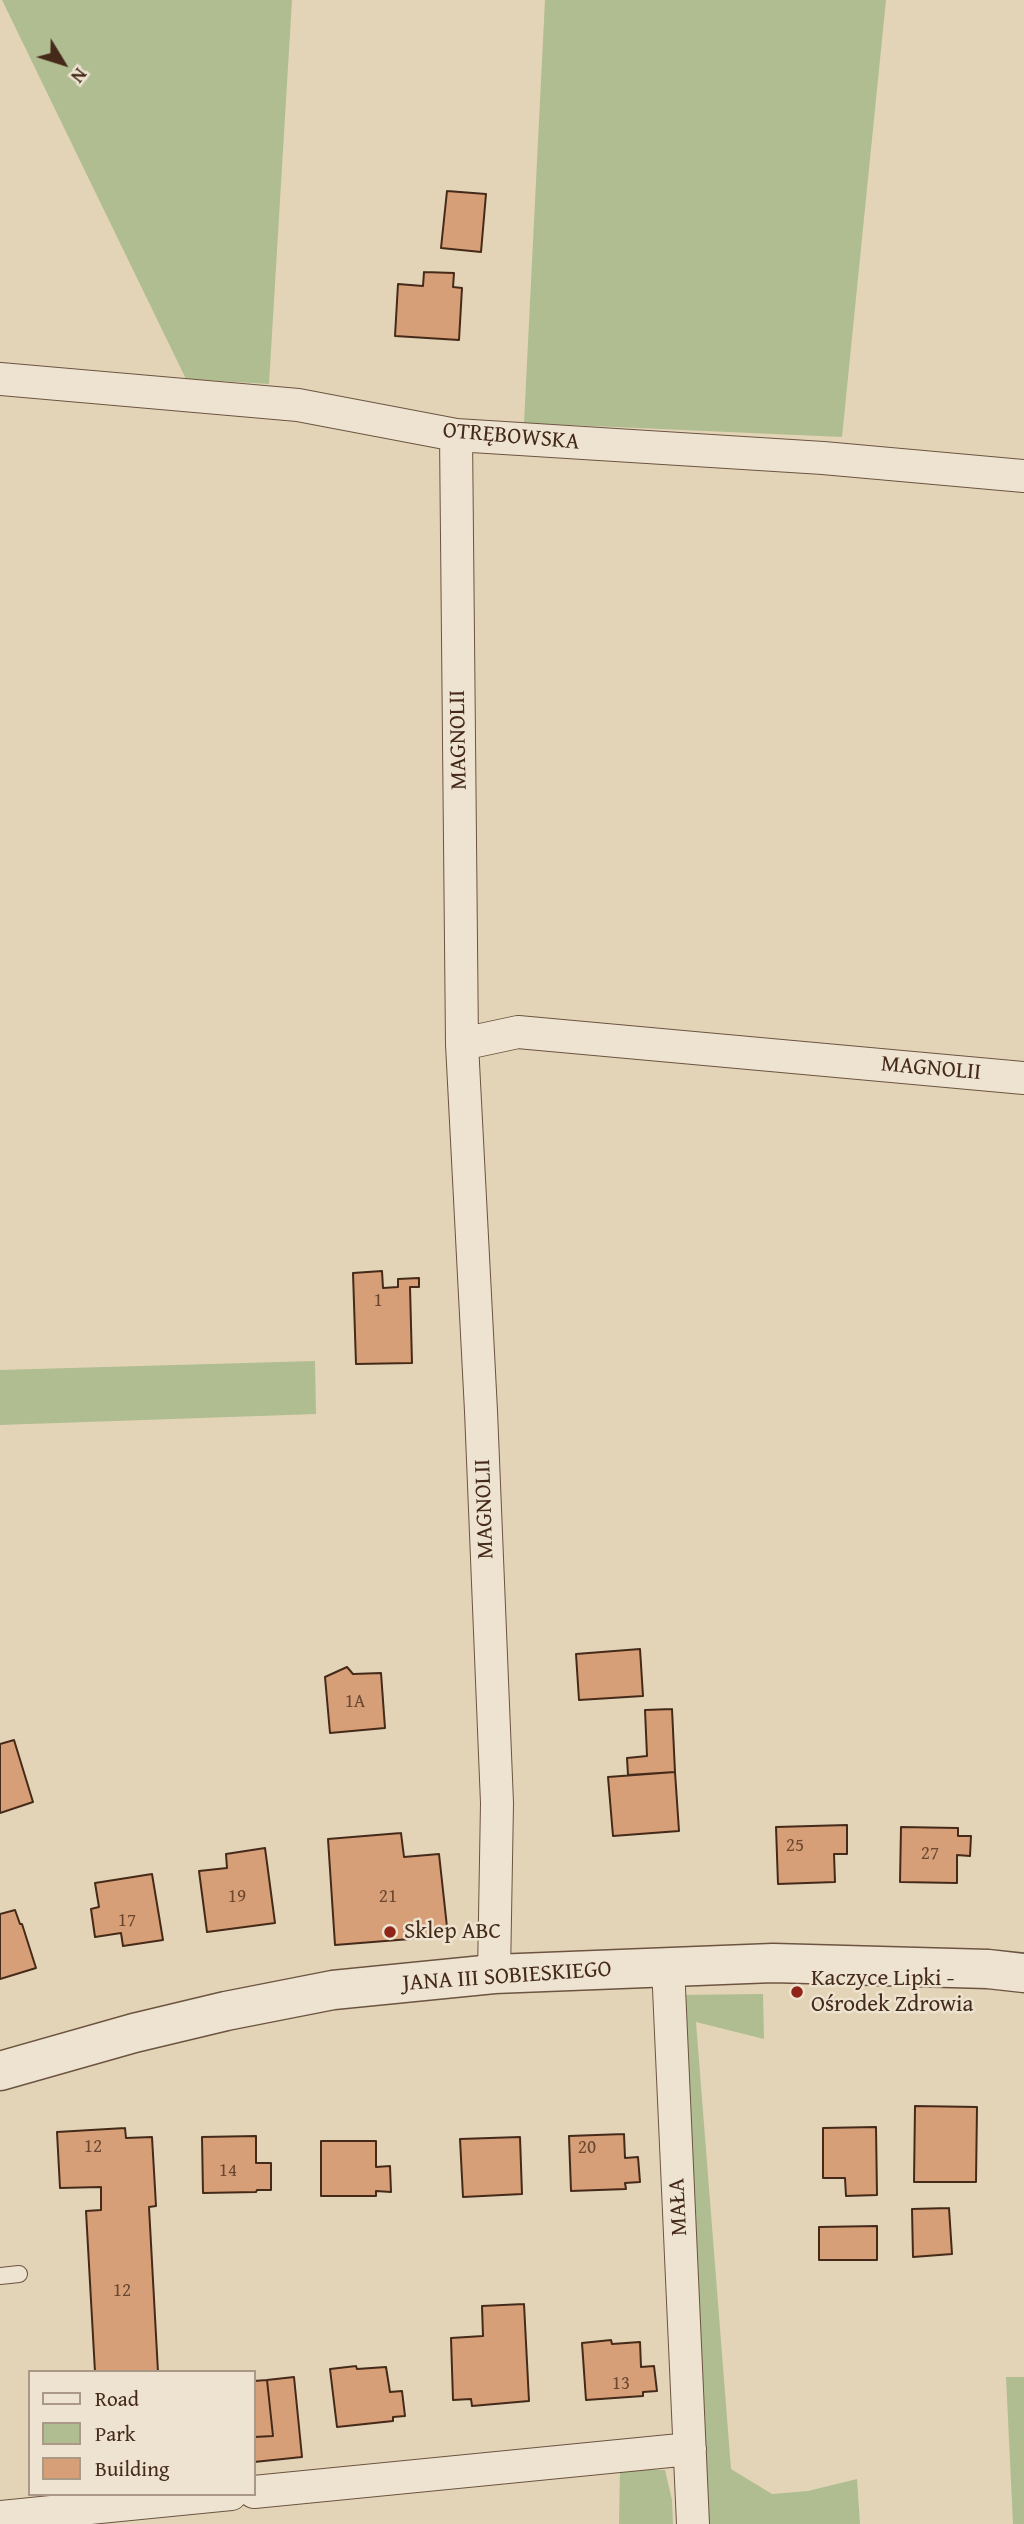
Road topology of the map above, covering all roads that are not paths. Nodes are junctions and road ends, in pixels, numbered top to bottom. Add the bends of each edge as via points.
1 (0, 379) edge
2 (456, 435) junction
3 (1024, 477) edge
4 (462, 1044) junction
5 (1024, 1078) edge
6 (668, 1965) junction
7 (1024, 1973) edge
8 (494, 1975) junction
9 (0, 2071) edge
10 (19, 2274) dead end
11 (0, 2276) edge
12 (690, 2449) junction
13 (256, 2492) edge
14 (210, 2496) edge
15 (0, 2517) edge
16 (693, 2524) edge

1 - 2 street, OTRĘBOWSKA via 298,405
2 - 3 street, OTRĘBOWSKA via 823,458
2 - 4 street, MAGNOLII
4 - 5 street, MAGNOLII via 518,1032
4 - 8 street, MAGNOLII via 497,1802
6 - 7 street, JANA III SOBIESKIEGO via 773,1963
6 - 8 street, JANA III SOBIESKIEGO
6 - 12 street, MAŁA
8 - 9 street, JANA III SOBIESKIEGO via 333,1990 134,2033
10 - 11 lane
12 - 13 street
12 - 16 street, MAŁA
14 - 15 street

